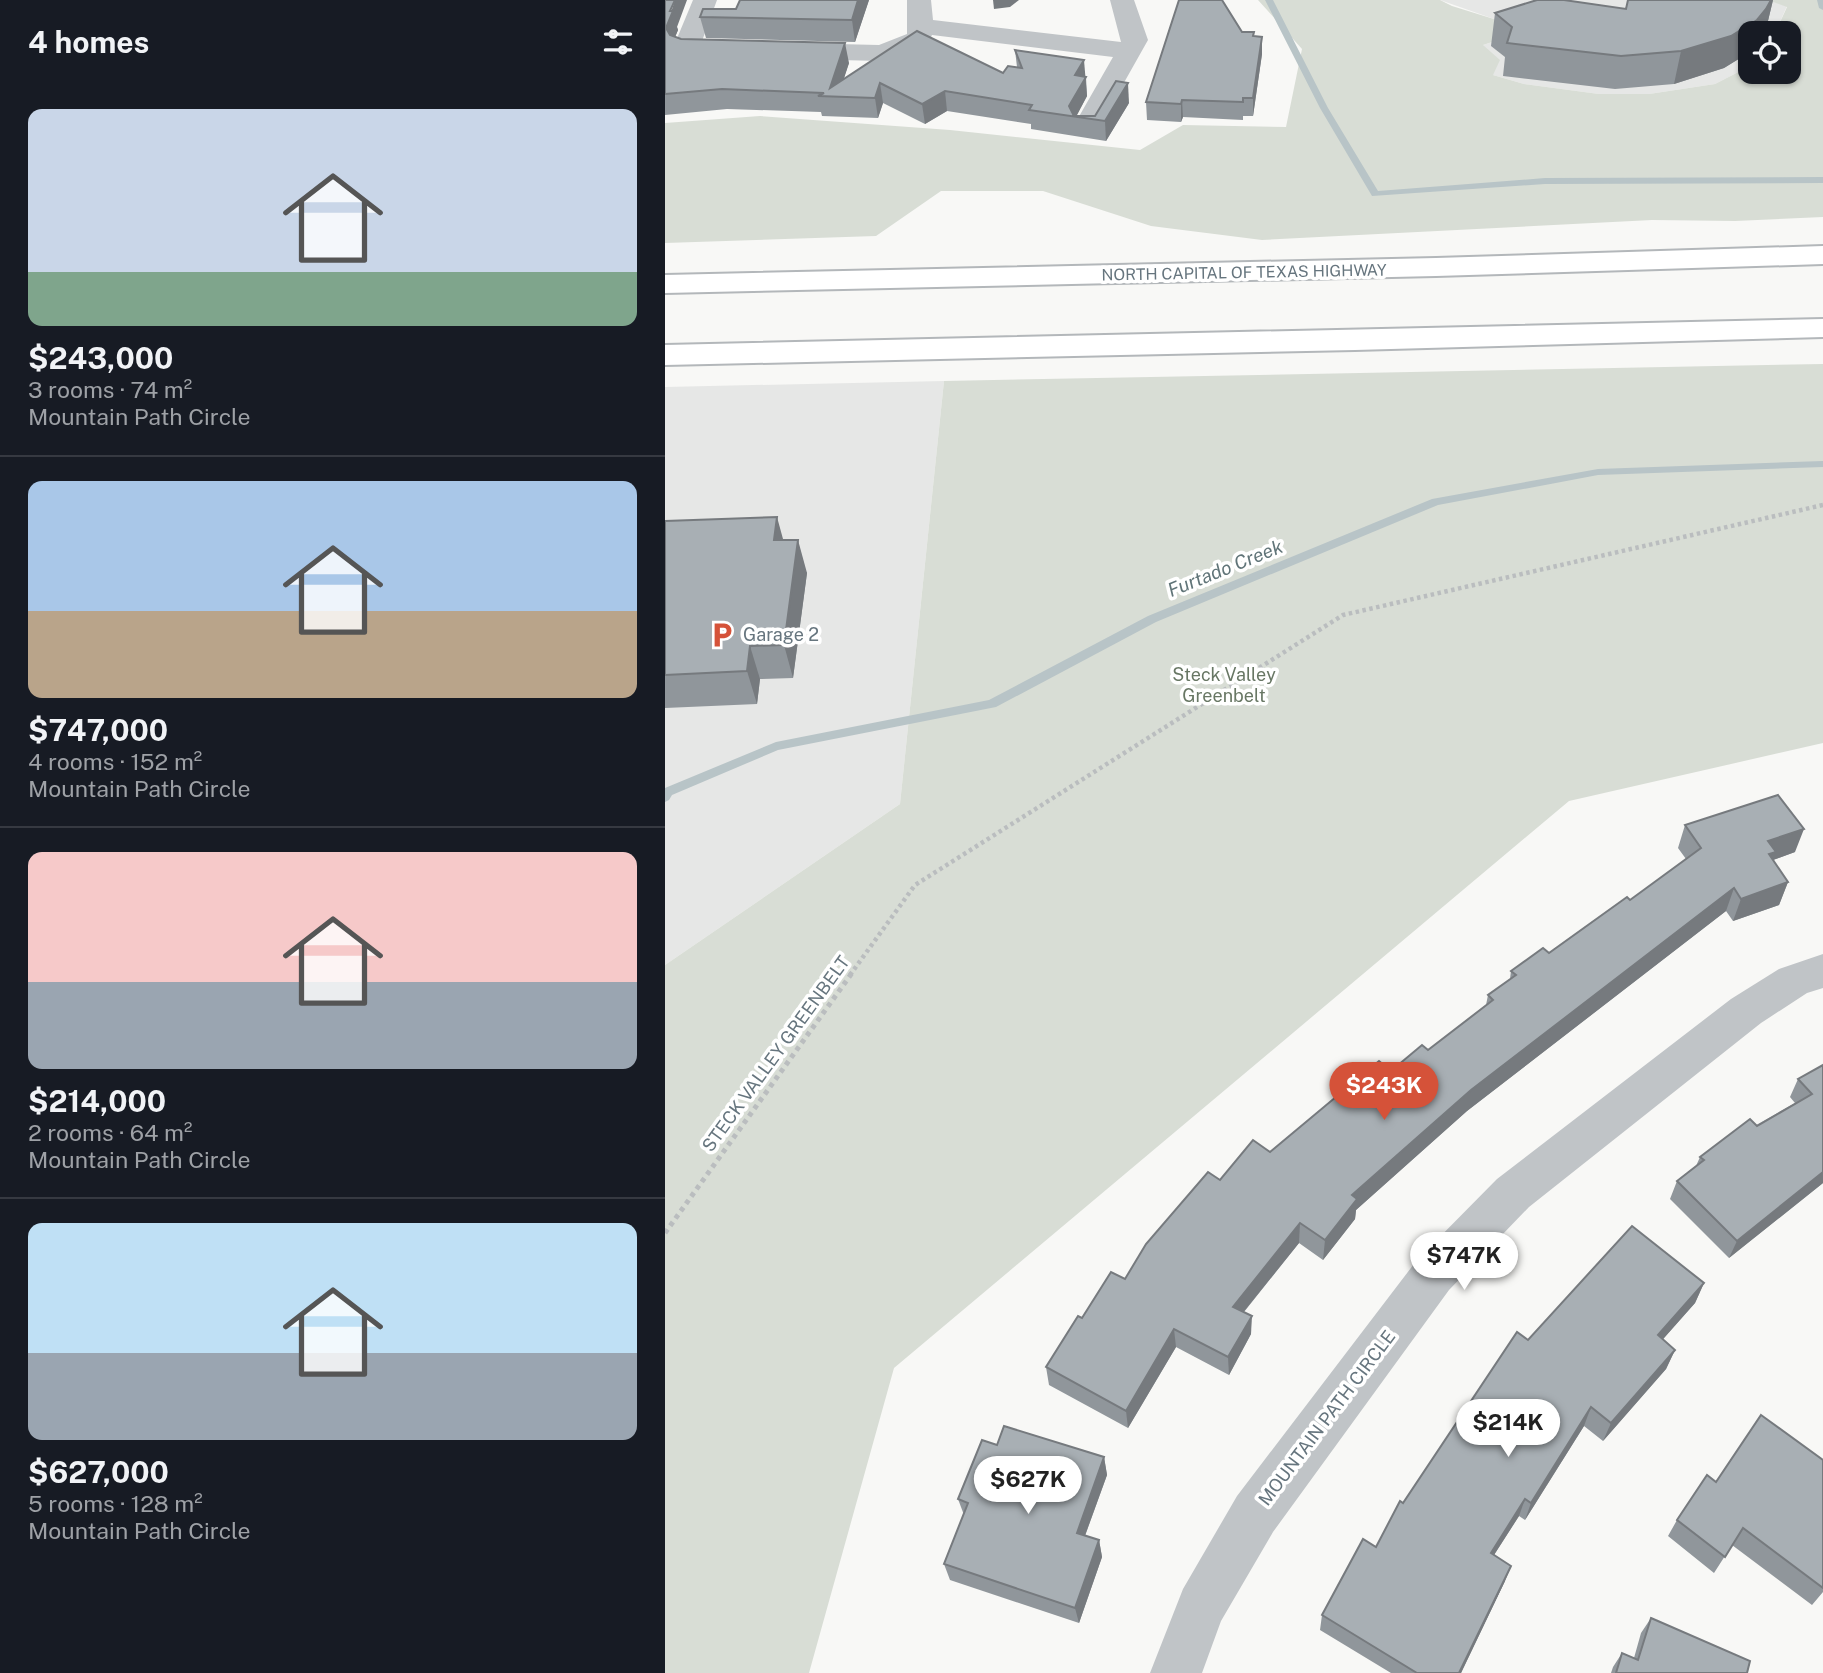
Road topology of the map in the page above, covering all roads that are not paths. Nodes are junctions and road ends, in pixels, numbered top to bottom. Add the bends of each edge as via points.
1 (705, 0) edge
2 (919, 0) edge
3 (1122, 0) edge
4 (921, 26) junction
5 (1128, 51) junction
6 (1086, 127) edge
7 (1823, 255) edge
8 (665, 284) edge
9 (1823, 328) edge
10 (665, 355) edge
11 (1823, 971) edge
12 (1176, 1673) edge

1 - 4 street via 686,48 882,53 919,38
2 - 4 street
3 - 5 street via 1135,40
4 - 5 street
5 - 6 street
7 - 8 highway, NORTH CAPITAL OF TEXAS HIGHWAY
9 - 10 highway
11 - 12 street, MOUNTAIN PATH CIRCLE via 1793,981 1735,1019 1513,1193 1433,1275 1255,1514 1201,1607

